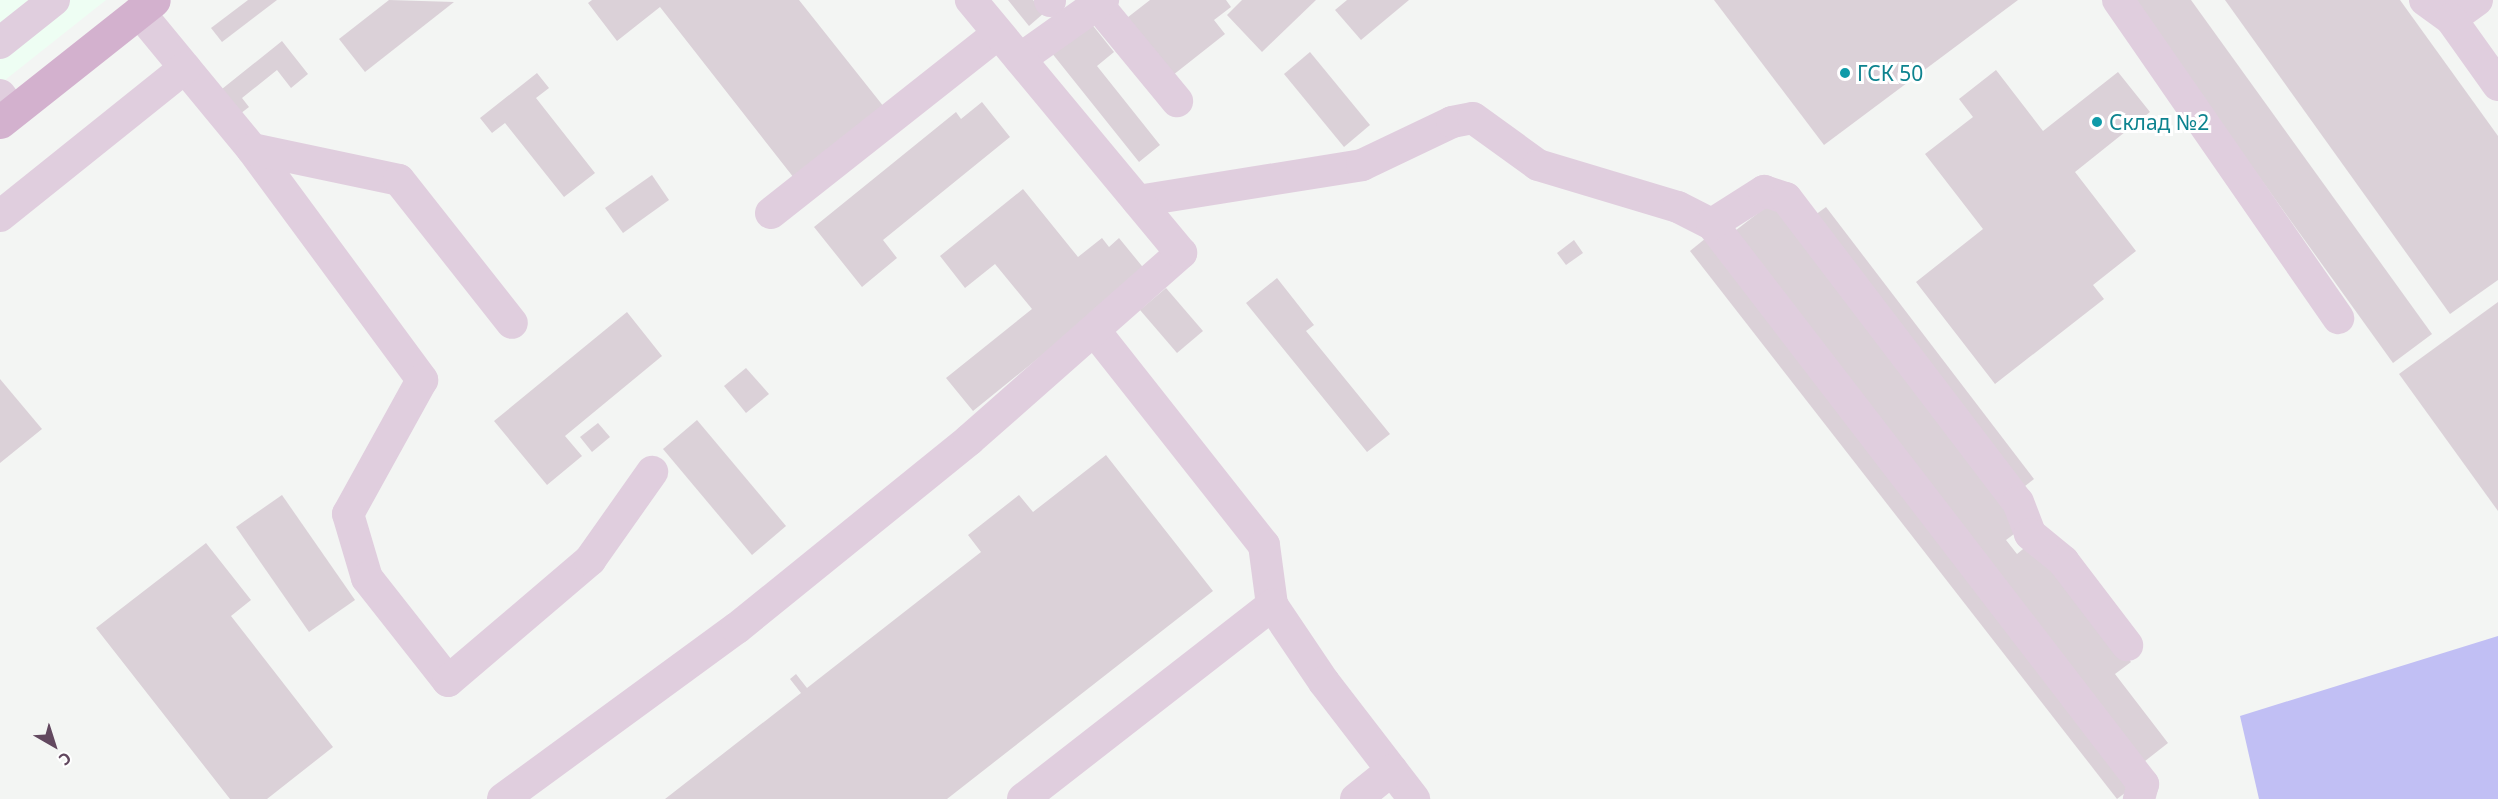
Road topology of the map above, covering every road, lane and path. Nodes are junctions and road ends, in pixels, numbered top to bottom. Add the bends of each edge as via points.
1 (54, 0) edge
2 (971, 0) edge
3 (2118, 0) edge
4 (2425, 0) edge
5 (2477, 0) edge
6 (1100, 2) edge
7 (146, 6) edge
8 (2451, 19) junction
9 (998, 34) junction
10 (0, 43) edge
11 (1020, 59) junction
12 (185, 68) junction
13 (2498, 85) edge
14 (1177, 101) dead end
15 (4, 110) edge
16 (252, 149) junction
17 (1138, 201) junction
18 (771, 213) dead end
19 (0, 216) edge
20 (1712, 224) junction
21 (2338, 318) dead end
22 (512, 322) dead end
23 (1094, 330) junction
24 (652, 472) dead end
25 (1272, 604) junction
26 (2127, 645) dead end
27 (1392, 770) junction
28 (503, 799) edge
29 (1023, 799) edge
30 (1356, 799) edge
31 (1414, 799) edge
32 (2139, 799) edge

1 - 10 street
2 - 9 street
3 - 21 street
4 - 8 street
5 - 8 street
6 - 11 street
6 - 14 street
7 - 12 street
7 - 15 main road
8 - 13 street
9 - 11 street
9 - 18 street
11 - 17 street
12 - 16 street
12 - 19 street
16 - 22 street via 399,180
16 - 24 street via 422,380 348,514 367,578 448,681 590,560
17 - 20 street via 1362,165 1452,122 1473,118 1538,165 1678,207
17 - 23 street via 1182,253
20 - 26 street via 1764,191 1786,198 2018,502 2030,534 2062,561
20 - 32 street via 2143,784
23 - 25 street via 1264,545
23 - 28 street via 969,440 737,628
25 - 27 street
25 - 29 street
27 - 30 street
27 - 31 street

